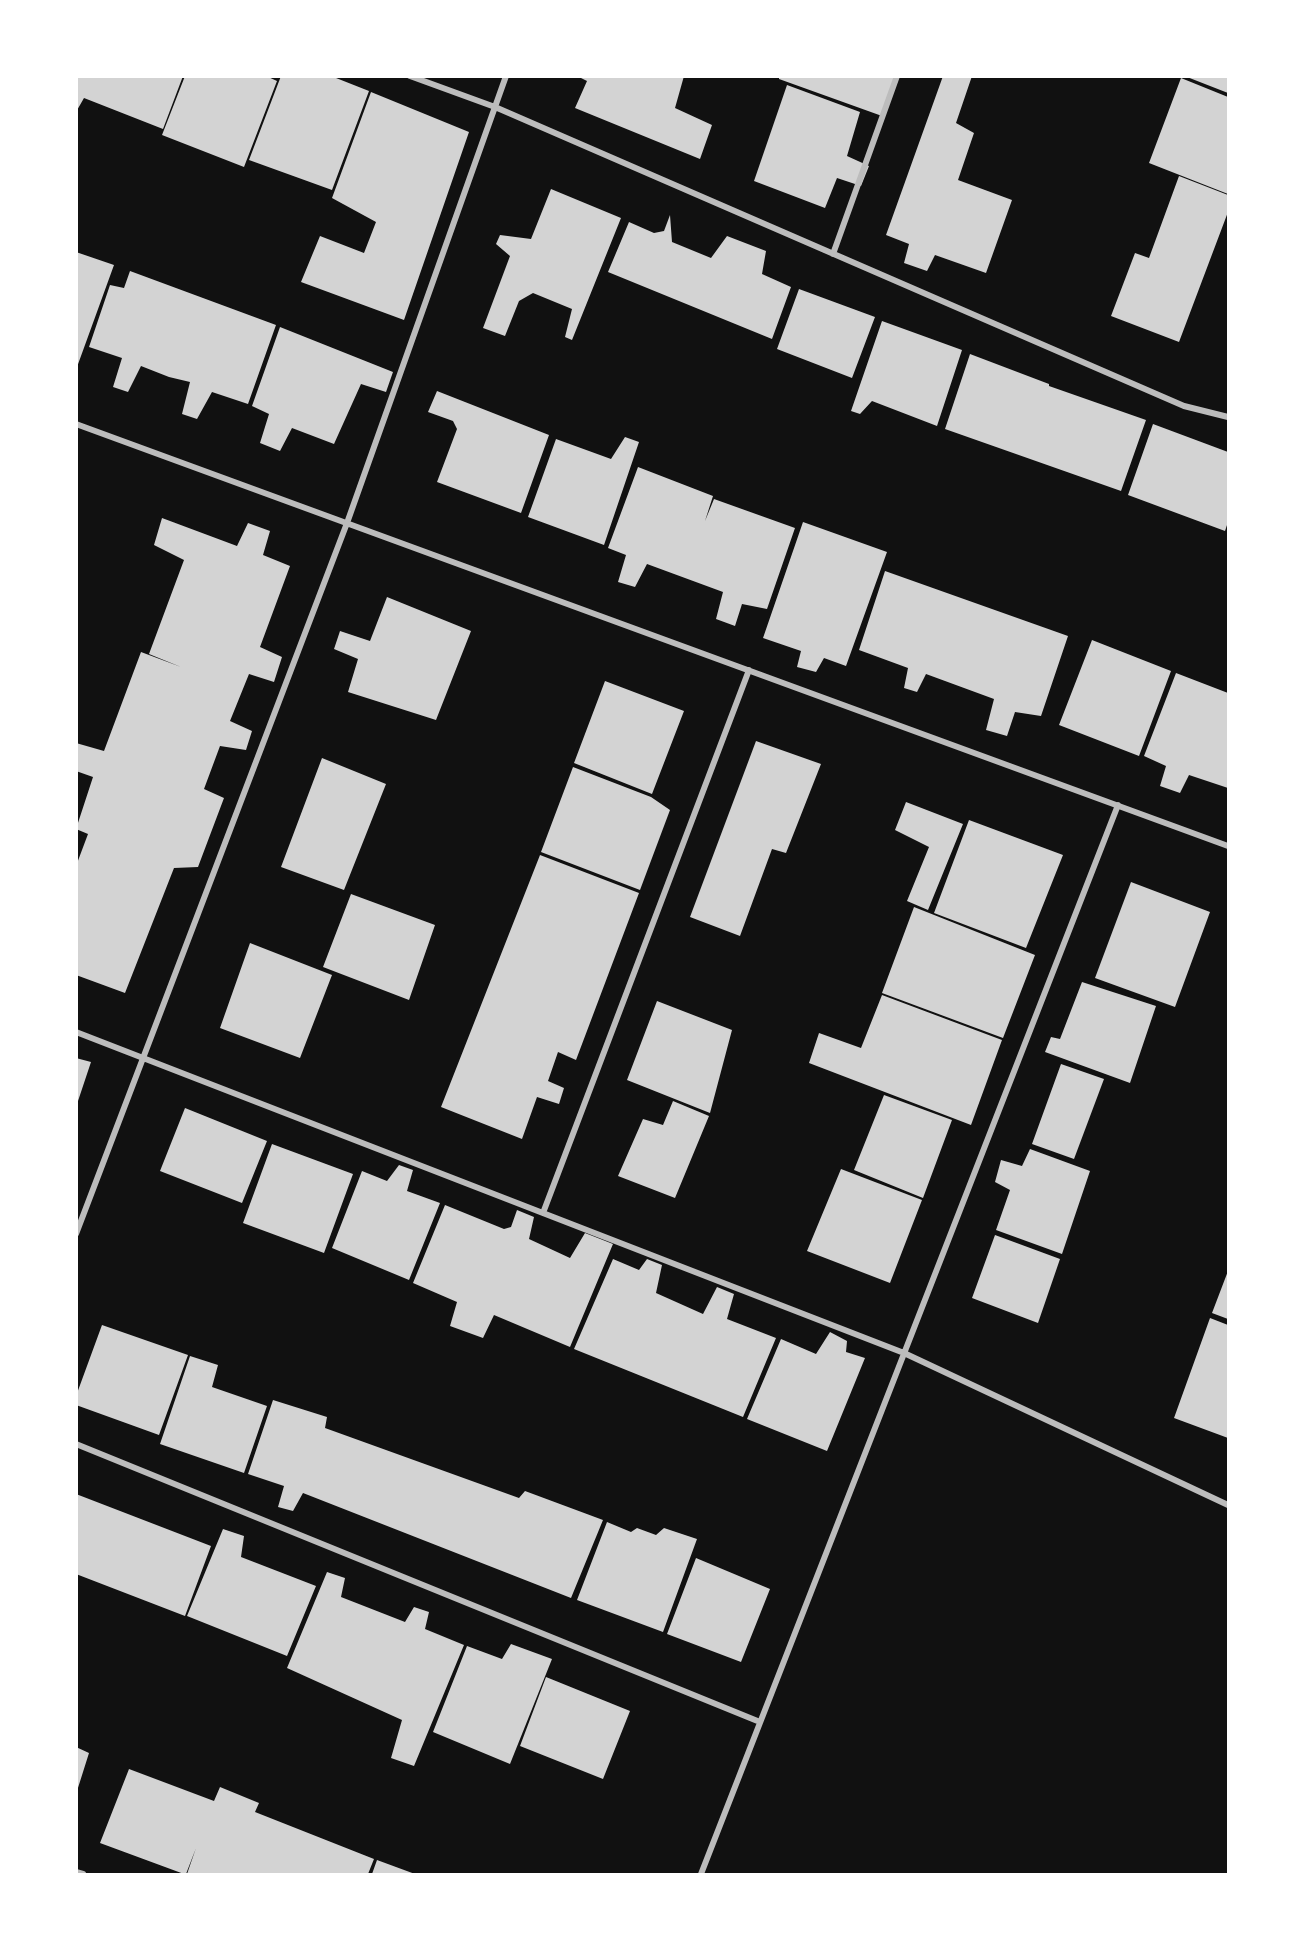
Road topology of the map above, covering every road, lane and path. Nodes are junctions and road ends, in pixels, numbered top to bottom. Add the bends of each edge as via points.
1 (410, 76) edge
2 (506, 76) edge
3 (897, 76) edge
4 (495, 107) junction
5 (833, 254) junction
6 (1228, 417) edge
7 (76, 424) edge
8 (346, 523) junction
9 (749, 670) junction
10 (1118, 805) junction
11 (1228, 846) edge
12 (76, 1032) edge
13 (144, 1058) junction
14 (543, 1213) junction
15 (76, 1234) edge
16 (904, 1353) junction
17 (76, 1444) edge
18 (1228, 1505) edge
19 (760, 1722) junction
20 (76, 1872) edge
21 (83, 1875) edge
22 (701, 1875) edge

1 - 4 street
2 - 4 street
3 - 5 street
4 - 5 street
4 - 8 street
5 - 6 street via 1184,406
7 - 8 street
8 - 9 street
8 - 13 street
9 - 10 street
9 - 14 street
10 - 11 street
10 - 16 street
12 - 13 street
13 - 14 street
13 - 15 street
14 - 16 street
16 - 18 street
16 - 19 street
17 - 19 street
19 - 22 street
20 - 21 street

